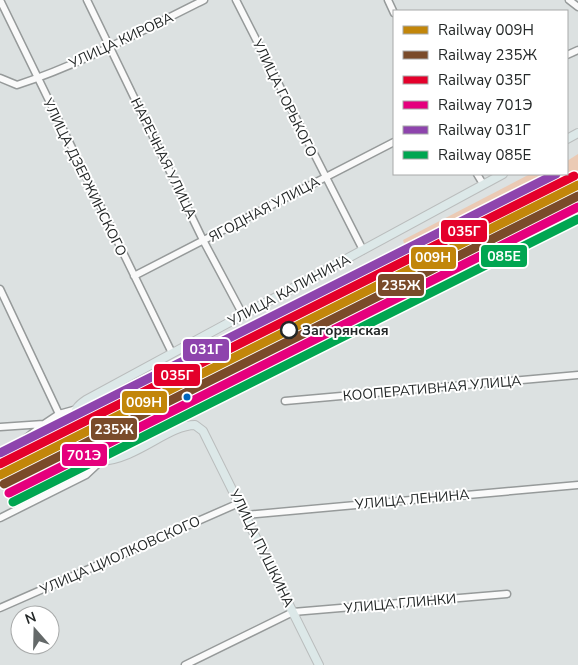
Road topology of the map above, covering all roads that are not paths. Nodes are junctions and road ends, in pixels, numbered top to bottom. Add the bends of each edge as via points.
1 (0, 0) edge
2 (87, 0) edge
3 (204, 0) edge
4 (236, 0) edge
5 (569, 0) edge
6 (578, 7) edge
7 (110, 46) junction
8 (0, 78) edge
9 (37, 79) junction
10 (393, 142) edge
11 (478, 175) edge
12 (500, 175) edge
13 (324, 177) junction
14 (483, 184) junction
15 (203, 240) junction
16 (363, 250) junction
17 (134, 276) junction
18 (0, 289) edge
19 (243, 314) junction
20 (172, 353) junction
21 (578, 375) edge
22 (285, 401) dead end
23 (77, 409) junction
24 (59, 414) junction
25 (44, 424) junction
26 (0, 427) edge
27 (0, 459) edge
28 (101, 461) junction
29 (578, 485) edge
30 (240, 503) junction
31 (245, 514) junction
32 (0, 518) edge
33 (507, 594) dead end
34 (0, 608) edge
35 (293, 612) junction
36 (185, 665) edge
37 (320, 665) edge

1 - 9 street, УЛИЦА ДЗЕРЖИНСКОГО
2 - 7 street, НАРЕЧНАЯ УЛИЦА
3 - 7 street, УЛИЦА КИРОВА
4 - 13 street, УЛИЦА ГОРЬКОГО
5 - 6 street
7 - 9 street, УЛИЦА КИРОВА
7 - 15 street, НАРЕЧНАЯ УЛИЦА
8 - 9 street, УЛИЦА КИРОВА via 17,85
9 - 17 street, УЛИЦА ДЗЕРЖИНСКОГО
10 - 13 street, ЯГОДНАЯ УЛИЦА
11 - 14 street
12 - 14 main road, УЛИЦА КАЛИНИНА
13 - 15 street, ЯГОДНАЯ УЛИЦА
13 - 16 street, УЛИЦА ГОРЬКОГО
14 - 16 main road, УЛИЦА КАЛИНИНА
15 - 17 street, ЯГОДНАЯ УЛИЦА
15 - 19 street, НАРЕЧНАЯ УЛИЦА
16 - 19 main road, УЛИЦА КАЛИНИНА
17 - 20 street, УЛИЦА ДЗЕРЖИНСКОГО
18 - 24 street
19 - 20 main road, УЛИЦА КАЛИНИНА
20 - 23 main road, УЛИЦА КАЛИНИНА via 86,400
21 - 22 street, КООПЕРАТИВНАЯ УЛИЦА
23 - 24 street
23 - 28 main road via 74,418 79,436 87,451
24 - 25 street
25 - 26 street
25 - 27 street
28 - 30 main road, УЛИЦА ПУШКИНА via 125,457 184,427 195,425 203,431
28 - 32 street via 86,475
29 - 31 street, УЛИЦА ЛЕНИНА
30 - 31 main road, УЛИЦА ПУШКИНА
30 - 34 street, УЛИЦА ЦИОЛКОВСКОГО
31 - 35 main road, УЛИЦА ПУШКИНА
33 - 35 street, УЛИЦА ГЛИНКИ
35 - 36 street
35 - 37 main road, УЛИЦА ПУШКИНА

